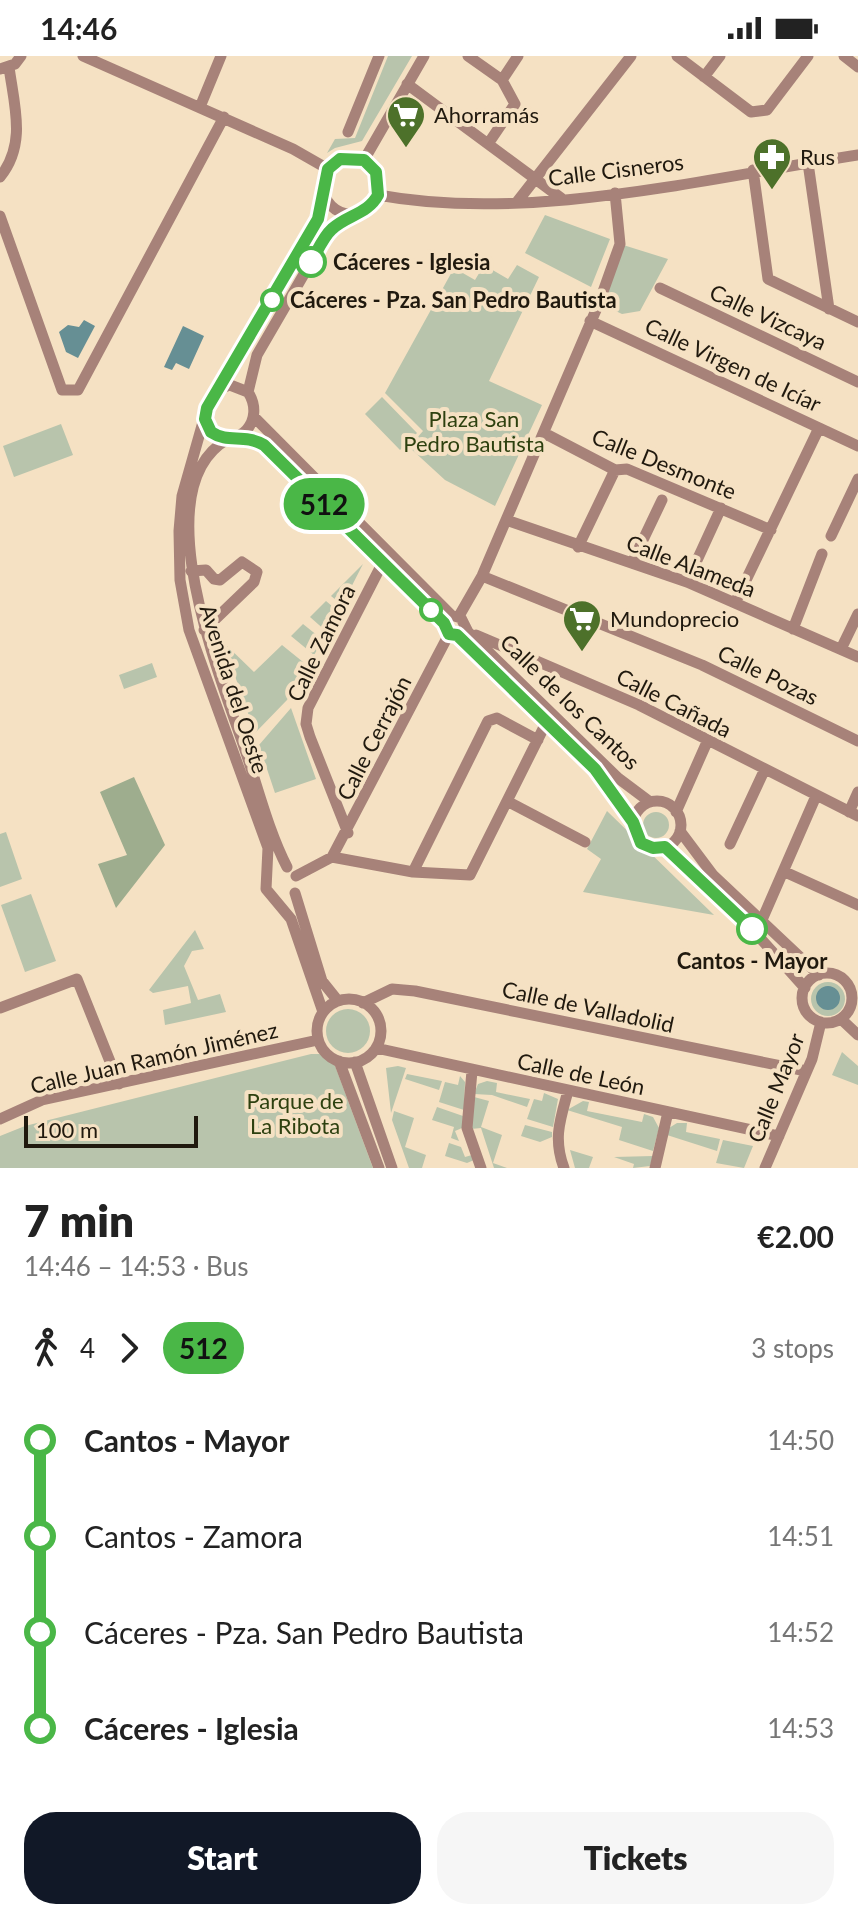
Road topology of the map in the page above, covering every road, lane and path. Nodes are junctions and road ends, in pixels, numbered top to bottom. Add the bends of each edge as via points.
1 (21, 56) edge
2 (83, 56) edge
3 (221, 56) edge
4 (379, 56) edge
5 (424, 56) edge
6 (468, 56) edge
7 (518, 56) edge
8 (631, 56) edge
9 (677, 56) edge
10 (720, 56) edge
11 (808, 56) edge
12 (844, 56) edge
13 (858, 67) edge
14 (4, 68) edge
15 (704, 77) junction
16 (502, 80) junction
17 (407, 84) junction
18 (200, 107) junction
19 (224, 117) junction
20 (348, 132) dead end
21 (488, 144) junction
22 (858, 155) edge
23 (364, 160) junction
24 (808, 163) junction
25 (328, 169) junction
26 (753, 170) junction
27 (0, 177) edge
28 (535, 179) junction
29 (615, 193) junction
30 (324, 194) junction
31 (378, 195) junction
32 (561, 198) junction
33 (517, 202) junction
34 (352, 214) junction
35 (0, 216) edge
36 (660, 288) dead end
37 (829, 309) junction
38 (590, 321) junction
39 (858, 322) edge
40 (858, 382) edge
41 (221, 388) junction
42 (248, 392) junction
43 (254, 417) junction
44 (205, 419) junction
45 (819, 428) junction
46 (544, 433) junction
47 (241, 435) junction
48 (228, 439) junction
49 (858, 446) edge
50 (615, 470) junction
51 (858, 479) edge
52 (662, 500) dead end
53 (721, 508) junction
54 (506, 520) junction
55 (771, 530) junction
56 (831, 536) dead end
57 (578, 547) junction
58 (822, 554) dead end
59 (383, 562) junction
60 (632, 563) junction
61 (191, 571) junction
62 (482, 576) junction
63 (687, 582) junction
64 (735, 603) junction
65 (858, 614) edge
66 (456, 626) junction
67 (793, 629) junction
68 (204, 630) junction
69 (841, 649) junction
70 (858, 657) edge
71 (546, 723) junction
72 (538, 740) junction
73 (858, 741) edge
74 (707, 742) junction
75 (764, 771) junction
76 (858, 792) edge
77 (816, 796) junction
78 (507, 801) junction
79 (650, 802) junction
80 (676, 812) junction
81 (854, 814) edge
82 (633, 822) junction
83 (680, 831) junction
84 (348, 833) junction
85 (585, 842) dead end
86 (730, 844) dead end
87 (665, 847) junction
88 (332, 857) junction
89 (292, 872) junction
90 (413, 872) junction
91 (785, 872) junction
92 (267, 875) junction
93 (295, 893) junction
94 (276, 898) junction
95 (858, 905) edge
96 (761, 922) junction
97 (819, 975) junction
98 (858, 975) edge
99 (849, 986) junction
100 (805, 988) junction
101 (338, 1001) junction
102 (363, 1003) junction
103 (0, 1008) edge
104 (855, 1008) edge
105 (323, 1012) junction
106 (841, 1019) junction
107 (821, 1022) junction
108 (858, 1035) edge
109 (318, 1040) junction
110 (376, 1048) junction
111 (339, 1061) junction
112 (355, 1062) junction
113 (472, 1071) junction
114 (806, 1071) junction
115 (119, 1084) junction
116 (568, 1091) junction
117 (668, 1112) junction
118 (0, 1119) edge
119 (779, 1136) junction
120 (379, 1168) edge
121 (392, 1168) edge
122 (481, 1168) edge
123 (564, 1168) edge
124 (655, 1168) edge
125 (765, 1168) edge

1 - 14 street
2 - 18 street
3 - 18 street
4 - 20 street
5 - 17 street
6 - 16 street
7 - 16 street
8 - 28 street
9 - 15 street
10 - 15 street
11 - 15 street via 767,110 751,112
12 - 13 street
14 - 27 street via 19,134
16 - 21 street via 515,104
17 - 21 street
17 - 23 street
18 - 19 street
19 - 25 street
19 - 35 street via 78,390 62,390
21 - 28 street
22 - 24 street, Calle Cisneros
23 - 25 street via 340,159
23 - 31 street via 376,172
24 - 26 street, Calle Cisneros
24 - 37 street
25 - 30 street
26 - 29 street, Calle Cisneros
26 - 37 street via 768,279
28 - 32 street
28 - 33 street
29 - 32 street, Calle Cisneros
29 - 38 street, Calle Cerrajón via 620,244
30 - 34 street via 334,209
30 - 41 street via 318,219
31 - 33 street, Calle Cisneros via 455,206
31 - 34 street via 368,209
32 - 33 street, Calle Cisneros
34 - 42 street via 329,231 257,355
36 - 40 street, Calle Vizcaya
37 - 39 street
38 - 45 street, Calle Virgen de Icíar
38 - 46 street, Calle Cerrajón
41 - 42 street via 230,385
41 - 44 street
42 - 43 street
43 - 47 street
43 - 66 street, Calle de los Cantos
44 - 48 street via 211,432
44 - 92 street, Avenida del Oeste via 182,496 180,580 189,630 268,848
45 - 49 street, Calle Virgen de Icíar
45 - 55 street
46 - 50 street, Calle Desmonte
46 - 54 street, Calle Cerrajón
47 - 48 street
47 - 59 street, Calle de los Cantos via 264,445
48 - 61 street, Avenida del Oeste via 209,453 197,480
50 - 53 street, Calle Desmonte via 627,469
50 - 57 street
51 - 56 street
52 - 60 street
53 - 55 street, Calle Desmonte
53 - 63 street
54 - 57 street, Calle Alameda
54 - 62 street, Calle Cerrajón
55 - 64 street
57 - 60 street, Calle Alameda
58 - 67 street
59 - 66 street, Calle de los Cantos
59 - 84 street, Calle Zamora via 308,708 310,737
60 - 63 street, Calle Alameda
61 - 68 street, Avenida del Oeste
61 - 68 street, Avenida del Oeste via 206,570 220,580 242,562 257,572 254,582
62 - 66 street, Calle Cerrajón
62 - 73 street, Calle Pozas via 702,665
63 - 64 street, Calle Alameda
64 - 67 street, Calle Alameda
65 - 69 street
66 - 71 street, Calle de los Cantos
66 - 74 street, Calle Cañada via 639,705
66 - 79 street, Calle de los Cantos
66 - 84 street, Calle Cerrajón
67 - 69 street, Calle Alameda
68 - 89 street, Avenida del Oeste
69 - 70 street, Calle Alameda
71 - 72 street
71 - 82 street, Calle de los Cantos via 595,769
72 - 78 street
72 - 90 street via 497,718 488,721
74 - 75 street, Calle Cañada
74 - 80 street
75 - 77 street, Calle Cañada
75 - 86 street
76 - 81 street
77 - 81 street, Calle Cañada
77 - 91 street
78 - 85 street
78 - 90 street via 470,875
79 - 80 street via 665,803
79 - 82 street
80 - 83 street
82 - 87 street via 641,843
83 - 87 street
83 - 96 street via 703,864
84 - 88 street, Calle Cerrajón
87 - 100 street
88 - 89 street
88 - 90 street
89 - 92 street via 272,869
89 - 93 street
91 - 95 street
91 - 96 street
92 - 94 street via 266,889
93 - 94 street
93 - 101 street via 322,981
94 - 105 street via 291,919
96 - 97 street
97 - 99 street via 834,974
97 - 100 street
98 - 99 street
99 - 104 street
100 - 107 street via 804,1007
101 - 102 street
101 - 105 street
102 - 110 street via 378,1017
102 - 114 street, Calle de Valladolid via 392,989 415,991
103 - 115 street via 77,979
104 - 106 street
105 - 109 street
106 - 107 street
106 - 108 street
107 - 114 street, Calle Mayor
109 - 111 street
109 - 115 street, Calle Juan Ramón Jiménez
110 - 112 street
110 - 113 street, Calle de León
111 - 112 street
111 - 120 street
112 - 121 street
113 - 116 street, Calle de León
113 - 122 street via 467,1128
114 - 119 street, Calle Mayor
115 - 118 street, Calle Juan Ramón Jiménez via 42,1100
116 - 117 street, Calle de León
116 - 123 street via 556,1134
117 - 119 street, Calle de León
117 - 124 street
119 - 125 street, Calle Mayor

